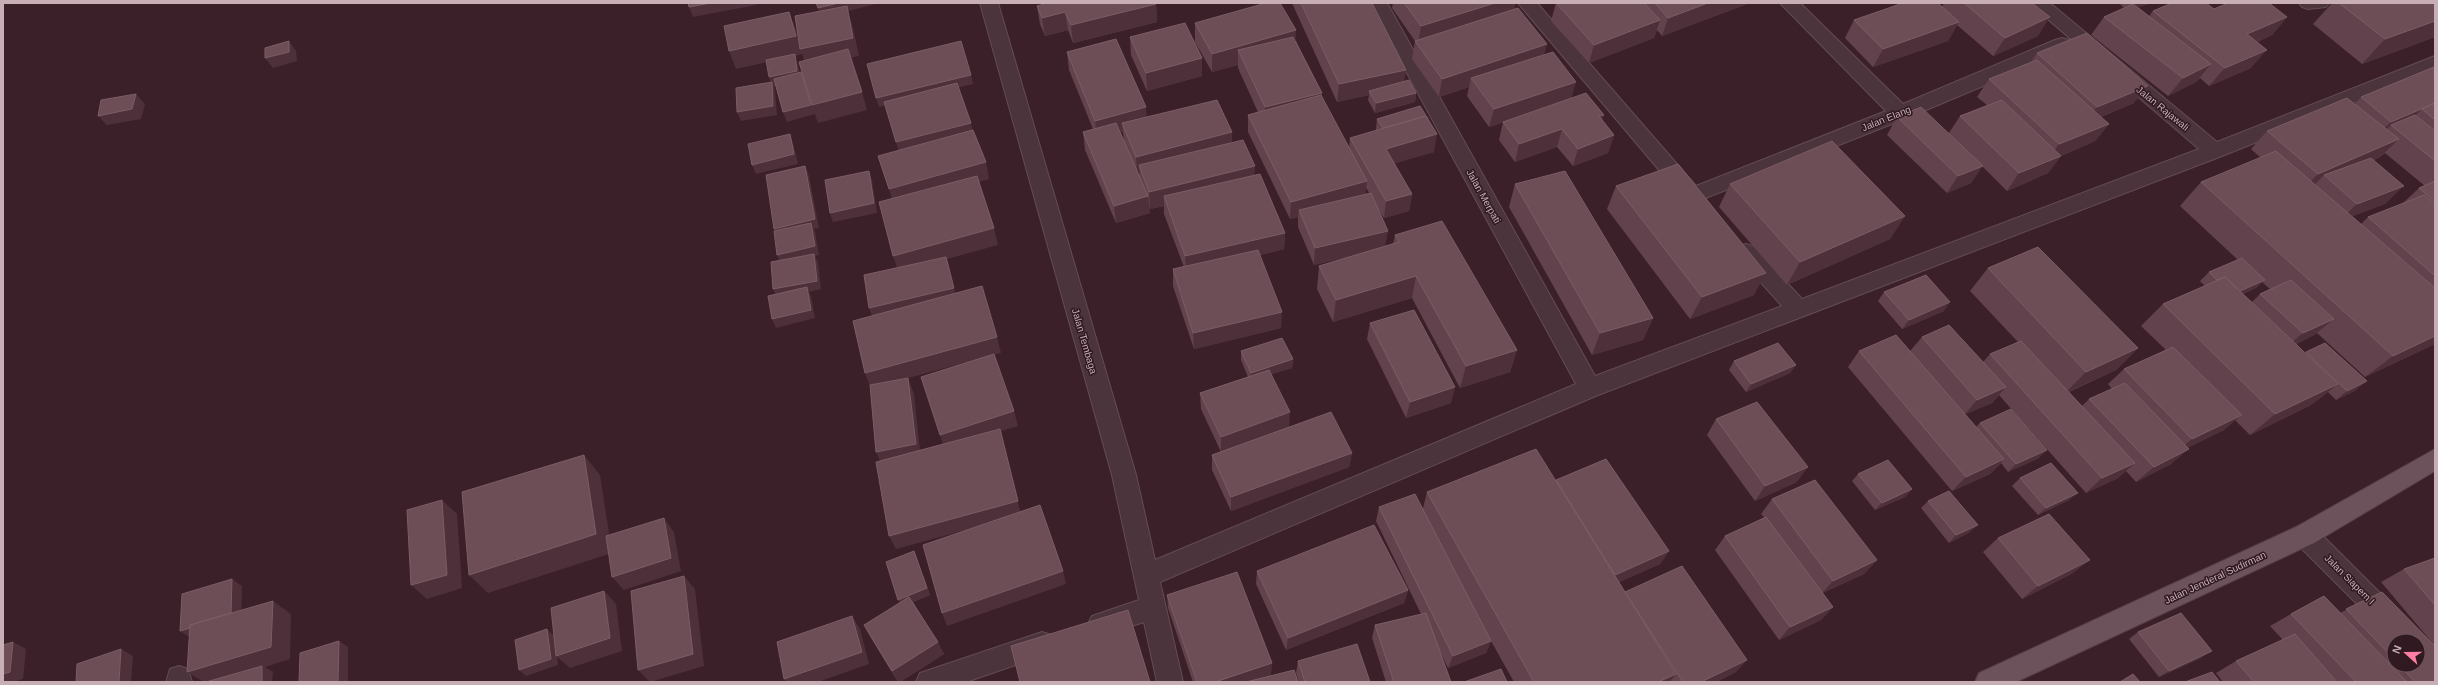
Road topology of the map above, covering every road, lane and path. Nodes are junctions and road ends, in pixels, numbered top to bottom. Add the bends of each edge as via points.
1 (989, 3) edge
2 (1378, 3) edge
3 (1527, 3) edge
4 (1789, 3) edge
5 (2038, 3) edge
6 (2308, 3) edge
7 (2320, 3) edge
8 (2078, 38) junction
9 (2435, 63) edge
10 (1900, 113) junction
11 (2215, 151) junction
12 (1693, 195) junction
13 (1709, 212) edge
14 (1736, 241) edge
15 (1800, 310) junction
16 (1590, 388) junction
17 (2435, 459) edge
18 (2305, 535) junction
19 (1146, 576) junction
20 (1153, 606) junction
21 (2404, 633) edge
22 (929, 682) edge
23 (1170, 682) edge
24 (1988, 682) edge

1 - 19 street, Jalan Tembaga via 1124,475
2 - 16 street, Jalan Merpati
3 - 12 street
4 - 10 street
5 - 8 street, Jalan Rajawali
6 - 7 street
8 - 10 street, Jalan Elang
8 - 11 street, Jalan Rajawali
9 - 11 street
10 - 12 street, Jalan Elang
11 - 15 street
12 - 13 street
14 - 15 street
15 - 16 street
16 - 19 street
17 - 18 main road, Jalan Jenderal Sudirman
18 - 21 street, Jalan Siapem I
18 - 24 main road, Jalan Jenderal Sudirman
19 - 20 street, Jalan Tembaga
20 - 22 street
20 - 23 street, Jalan Tembaga

